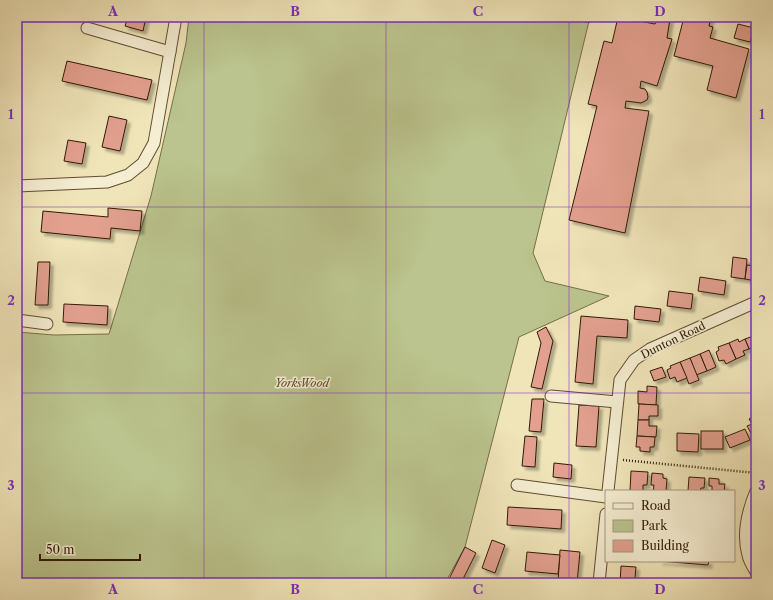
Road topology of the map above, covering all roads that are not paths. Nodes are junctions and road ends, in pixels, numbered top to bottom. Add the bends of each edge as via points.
1 (176, 17) edge
2 (87, 28) dead end
3 (170, 52) junction
4 (17, 186) edge
5 (756, 302) edge
6 (17, 320) edge
7 (47, 324) dead end
8 (551, 396) dead end
9 (617, 402) junction
10 (517, 485) dead end
11 (608, 490) edge
12 (756, 490) edge
13 (605, 497) edge
14 (605, 524) edge
15 (756, 572) edge
16 (599, 583) edge

1 - 3 street
2 - 3 street
3 - 4 street via 154,143 143,163 128,175 107,182
5 - 9 street, Dunton Road via 650,350 634,360 620,380
6 - 7 street
8 - 9 street
9 - 11 street, Dunton Road
10 - 13 street
12 - 15 street via 745,529 748,555
14 - 16 street

